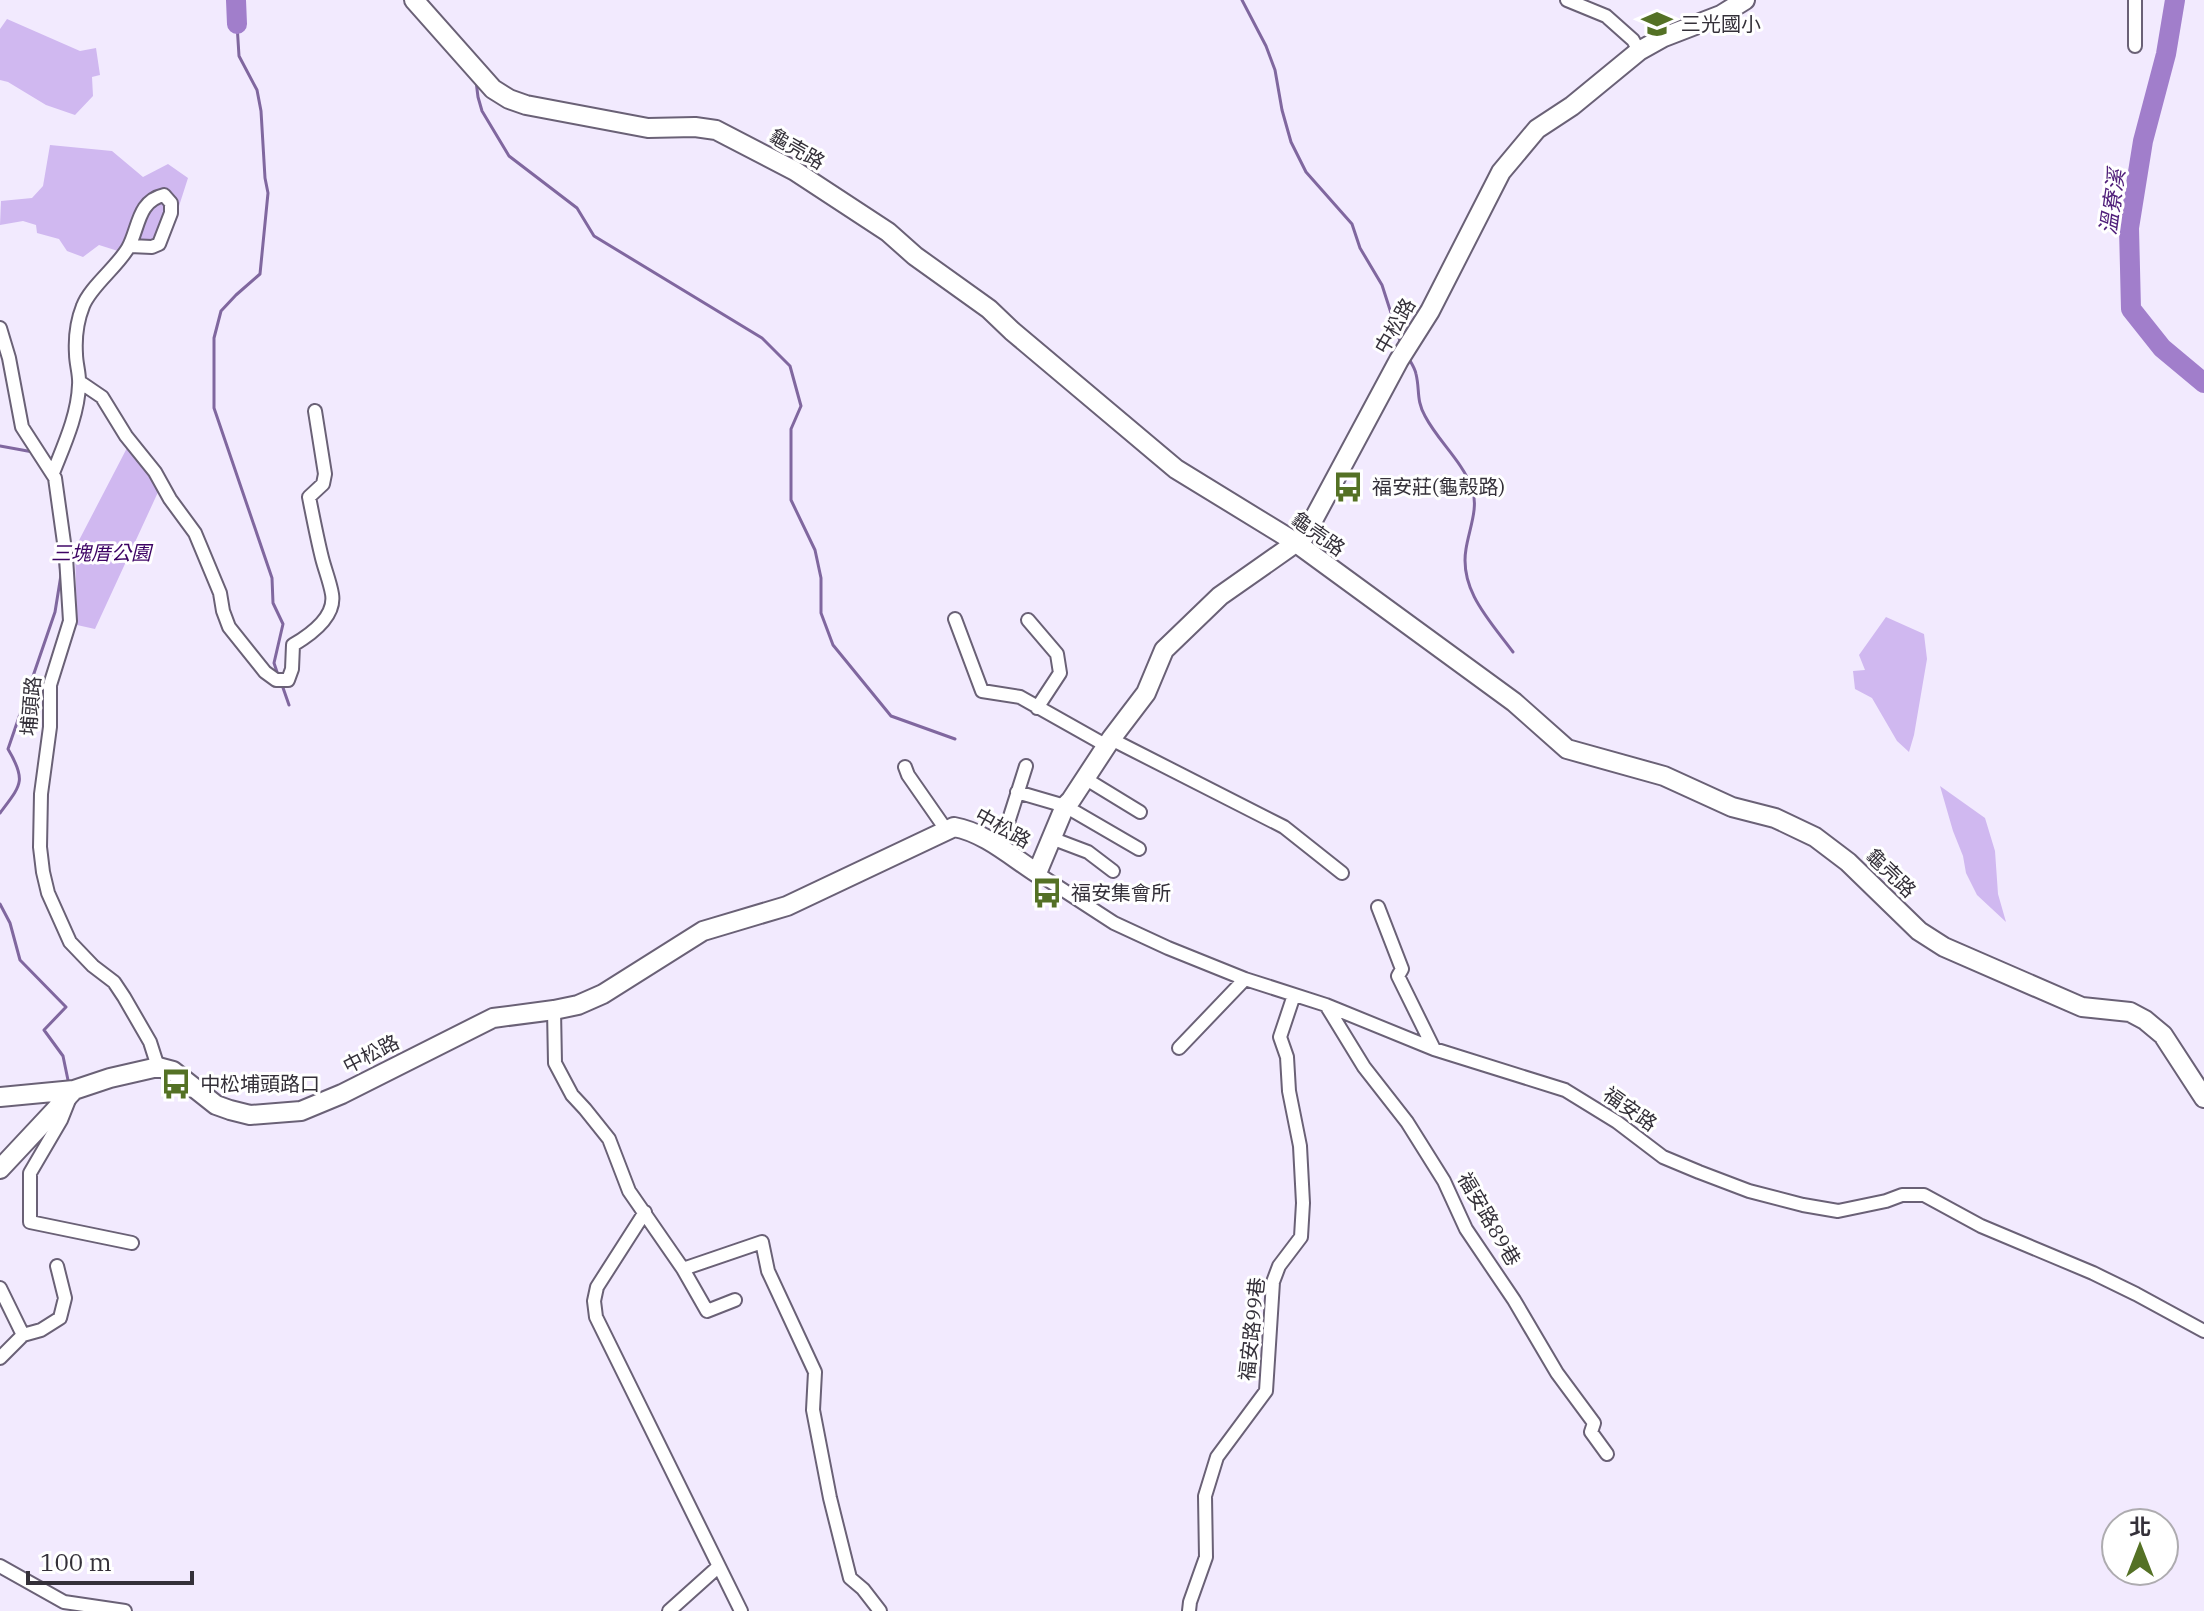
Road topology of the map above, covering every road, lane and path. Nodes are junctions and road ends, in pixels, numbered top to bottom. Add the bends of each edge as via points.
1 (414, 0) edge
2 (1567, 0) edge
3 (1745, 0) edge
4 (2135, 0) edge
5 (2135, 46) dead end
6 (1639, 51) junction
7 (130, 246) dead end
8 (0, 328) edge
9 (80, 382) junction
10 (315, 411) dead end
11 (53, 473) junction
12 (1295, 542) junction
13 (955, 619) dead end
14 (1028, 620) dead end
15 (1037, 708) junction
16 (1109, 743) junction
17 (1026, 766) dead end
18 (905, 767) dead end
19 (1086, 779) junction
20 (1017, 792) junction
21 (1065, 806) junction
22 (1140, 812) dead end
23 (947, 831) junction
24 (1051, 838) junction
25 (1000, 848) junction
26 (1139, 849) dead end
27 (1113, 871) dead end
28 (1037, 873) junction
29 (1342, 873) dead end
30 (1378, 907) dead end
31 (1245, 979) junction
32 (1294, 995) junction
33 (1326, 1005) junction
34 (554, 1010) junction
35 (1179, 1048) dead end
36 (1434, 1049) junction
37 (158, 1067) junction
38 (74, 1090) junction
39 (0, 1097) edge
40 (2204, 1098) edge
41 (0, 1169) edge
42 (645, 1212) junction
43 (132, 1243) dead end
44 (57, 1266) dead end
45 (683, 1269) junction
46 (0, 1288) edge
47 (735, 1300) dead end
48 (2204, 1331) edge
49 (23, 1335) junction
50 (0, 1358) edge
51 (1607, 1454) dead end
52 (0, 1566) edge
53 (718, 1567) junction
54 (125, 1611) edge
55 (669, 1611) edge
56 (741, 1611) edge
57 (880, 1611) edge
58 (1189, 1611) edge

1 - 12 street, 龜壳路 via 493,89 509,99 648,128 716,130 795,171 888,232 989,309 1176,469
2 - 6 street via 1606,16
3 - 6 street, 中松路
4 - 5 street
6 - 12 street, 中松路 via 1537,129 1501,172 1318,513
7 - 9 street via 84,301 75,338
8 - 11 street, 埔頭路 via 22,427
9 - 10 street via 102,397 155,472 195,533 229,627 276,680 288,680 293,645 321,623 333,597 309,497 323,484 325,474
9 - 11 street
11 - 37 street, 埔頭路 via 65,542 70,621 50,685 41,794 43,872 72,946 114,982 150,1042
12 - 16 street, 中松路 via 1220,596 1164,650 1146,693
12 - 40 street, 龜壳路 via 1514,702 1567,749 1664,776 1732,807 1775,818 1815,837 1848,862 1919,931 1944,947 2082,1007 2130,1012 2145,1020 2163,1035
13 - 15 street via 982,691 1020,697
14 - 15 street via 1057,654 1060,673
15 - 16 street
16 - 19 street, 中松路
16 - 29 street via 1284,827
17 - 20 street
18 - 23 street
19 - 21 street, 中松路
19 - 22 street
20 - 21 street
20 - 25 street
21 - 24 street, 中松路
21 - 26 street
23 - 25 street, 中松路 via 965,829
23 - 34 street, 中松路 via 787,906 703,931 603,994
24 - 27 street via 1088,852
24 - 28 street, 中松路
25 - 28 street, 中松路
28 - 31 street, 福安路 via 1114,923
30 - 36 street via 1402,969 1398,976
31 - 32 street, 福安路
31 - 35 street
32 - 33 street, 福安路
32 - 58 street, 福安路99巷 via 1280,1037 1300,1146 1301,1237 1273,1282 1266,1391 1217,1457 1205,1496 1206,1557
33 - 36 street, 福安路
33 - 51 street, 福安路89巷 via 1444,1181 1466,1229 1594,1423 1591,1432
34 - 37 street, 中松路 via 493,1018 301,1111 250,1115 230,1110 173,1071
34 - 42 street via 555,1063 572,1095 609,1139 629,1191
36 - 48 street, 福安路 via 1565,1090 1663,1157 1749,1191 1838,1211 1902,1195 1924,1195
37 - 38 street
38 - 39 street
38 - 41 street
38 - 43 street via 30,1173 30,1222
42 - 45 street
42 - 53 street via 597,1287 596,1317
44 - 49 street via 65,1298 60,1318
45 - 47 street via 707,1311
45 - 57 street via 762,1242 768,1271 815,1372 813,1410 850,1578
46 - 49 street
49 - 50 street
52 - 54 street via 64,1602
53 - 55 street
53 - 56 street

